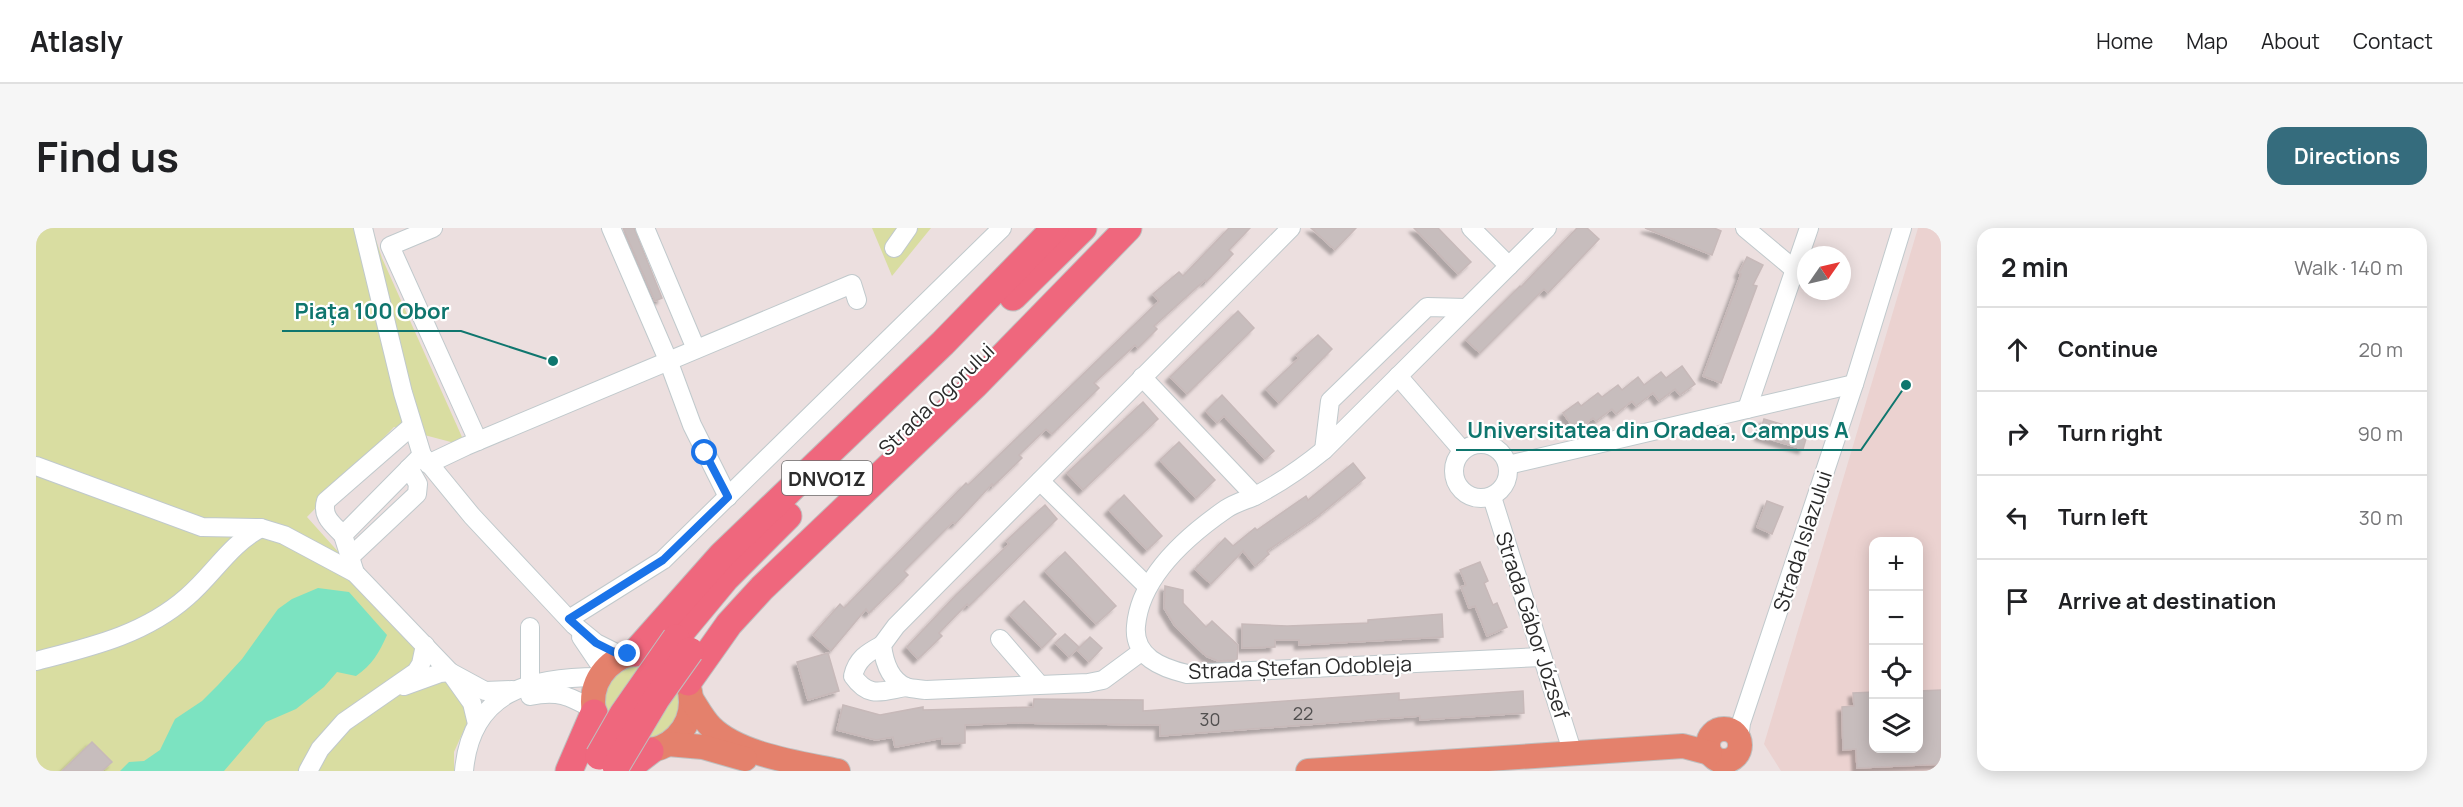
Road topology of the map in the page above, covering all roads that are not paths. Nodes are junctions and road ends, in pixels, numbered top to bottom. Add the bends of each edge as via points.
1 (363, 228) edge
2 (433, 228) edge
3 (611, 228) edge
4 (645, 228) edge
5 (908, 228) edge
6 (1002, 228) edge
7 (1055, 228) edge
8 (1083, 228) edge
9 (1109, 228) edge
10 (1128, 228) edge
11 (1292, 228) edge
12 (1471, 228) edge
13 (1548, 228) edge
14 (1745, 228) edge
15 (1809, 228) edge
16 (1902, 228) edge
17 (413, 232) edge
18 (894, 248) dead end
19 (1509, 266) junction
20 (1794, 269) junction
21 (857, 300) dead end
22 (1466, 308) junction
23 (696, 349) junction
24 (672, 373) junction
25 (1398, 376) junction
26 (1142, 377) junction
27 (1854, 384) junction
28 (1747, 409) junction
29 (412, 426) junction
30 (478, 441) junction
31 (1324, 450) junction
32 (1462, 450) junction
33 (425, 460) junction
34 (1508, 465) junction
35 (36, 466) edge
36 (409, 468) junction
37 (1040, 481) junction
38 (1255, 496) junction
39 (728, 497) junction
40 (1492, 497) junction
41 (261, 528) junction
42 (343, 535) junction
43 (353, 565) junction
44 (1148, 586) junction
45 (571, 622) junction
46 (530, 627) dead end
47 (1000, 639) dead end
48 (425, 645) junction
49 (683, 645) junction
50 (882, 645) junction
51 (1141, 652) junction
52 (629, 654) junction
53 (1542, 657) junction
54 (36, 661) edge
55 (450, 672) junction
56 (602, 674) junction
57 (530, 683) junction
58 (1039, 684) junction
59 (906, 687) junction
60 (463, 688) junction
61 (690, 691) junction
62 (388, 692) junction
63 (512, 697) junction
64 (493, 704) junction
65 (594, 711) junction
66 (477, 724) junction
67 (1728, 747) edge
68 (659, 748) junction
69 (1573, 754) junction
70 (610, 767) edge
71 (308, 771) edge
72 (464, 771) edge
73 (474, 771) edge
74 (569, 771) edge
75 (792, 771) edge
76 (838, 771) edge
77 (1308, 771) edge

1 - 29 street
2 - 17 street
3 - 24 street
4 - 23 street
5 - 18 street
6 - 39 street
7 - 52 highway via 943,343 722,555
8 - 49 highway, Strada Ogorului / DNVO1Z via 725,579
9 - 49 highway, Strada Ogorului / DNVO1Z
10 - 61 highway via 975,385 762,588 729,624
11 - 26 street
12 - 19 street
13 - 19 street
14 - 20 street
15 - 20 street
16 - 27 street, Strada Islazului
17 - 30 street via 390,246
19 - 22 street
20 - 28 street
21 - 23 street via 852,284
22 - 25 street
22 - 31 street via 1427,307 1330,401
23 - 24 street
24 - 30 street
24 - 39 street
25 - 31 street
25 - 32 street
26 - 37 street
26 - 38 street
27 - 28 street
27 - 67 street, Strada Islazului
28 - 34 street
29 - 33 street
29 - 42 street via 326,501 327,519
30 - 33 street
31 - 38 street via 1298,472
32 - 34 street via 1481,443 1494,447
32 - 40 street via 1453,471 1455,482 1478,499
33 - 36 street
33 - 45 street
34 - 40 street via 1506,483
35 - 41 street via 202,527
36 - 42 street
36 - 43 street via 418,484 417,494
37 - 44 street
37 - 50 street via 896,626
38 - 44 street via 1228,508 1198,531
39 - 45 street via 663,560
40 - 53 street, Strada Gábor József
41 - 43 street
41 - 54 street via 248,535 188,597 138,630
42 - 43 street
43 - 48 street
44 - 51 street via 1137,609 1135,632
45 - 52 street via 596,643
45 - 56 street
46 - 57 street
47 - 58 street
48 - 55 street
48 - 62 street via 416,672
49 - 70 highway, Strada Ogorului / DNVO1Z, bridge via 623,714
50 - 59 street via 891,674
50 - 59 street via 856,663 853,676 861,688 874,692
51 - 53 street, Strada Ștefan Odobleja via 1161,668 1187,674
51 - 58 street via 1103,680
52 - 56 main road
52 - 61 main road via 648,652 666,659 681,671
53 - 69 street, Strada Gábor József
55 - 60 street
55 - 62 street
55 - 63 street via 486,691
56 - 57 street
56 - 65 main road via 595,687
57 - 63 street
58 - 59 street via 926,690
60 - 64 street
60 - 66 street via 476,713
61 - 68 main road via 691,713 686,725 678,736
61 - 76 main road via 709,725 718,733 771,757
62 - 71 street via 345,722 320,749
63 - 64 street
63 - 65 street via 551,692 569,696
63 - 73 street via 488,727
64 - 66 street
65 - 68 main road via 598,725 615,743 626,748
65 - 74 highway
66 - 72 street
67 - 69 main road via 1683,746
68 - 70 highway via 637,761
68 - 75 main road via 702,747
69 - 77 main road

